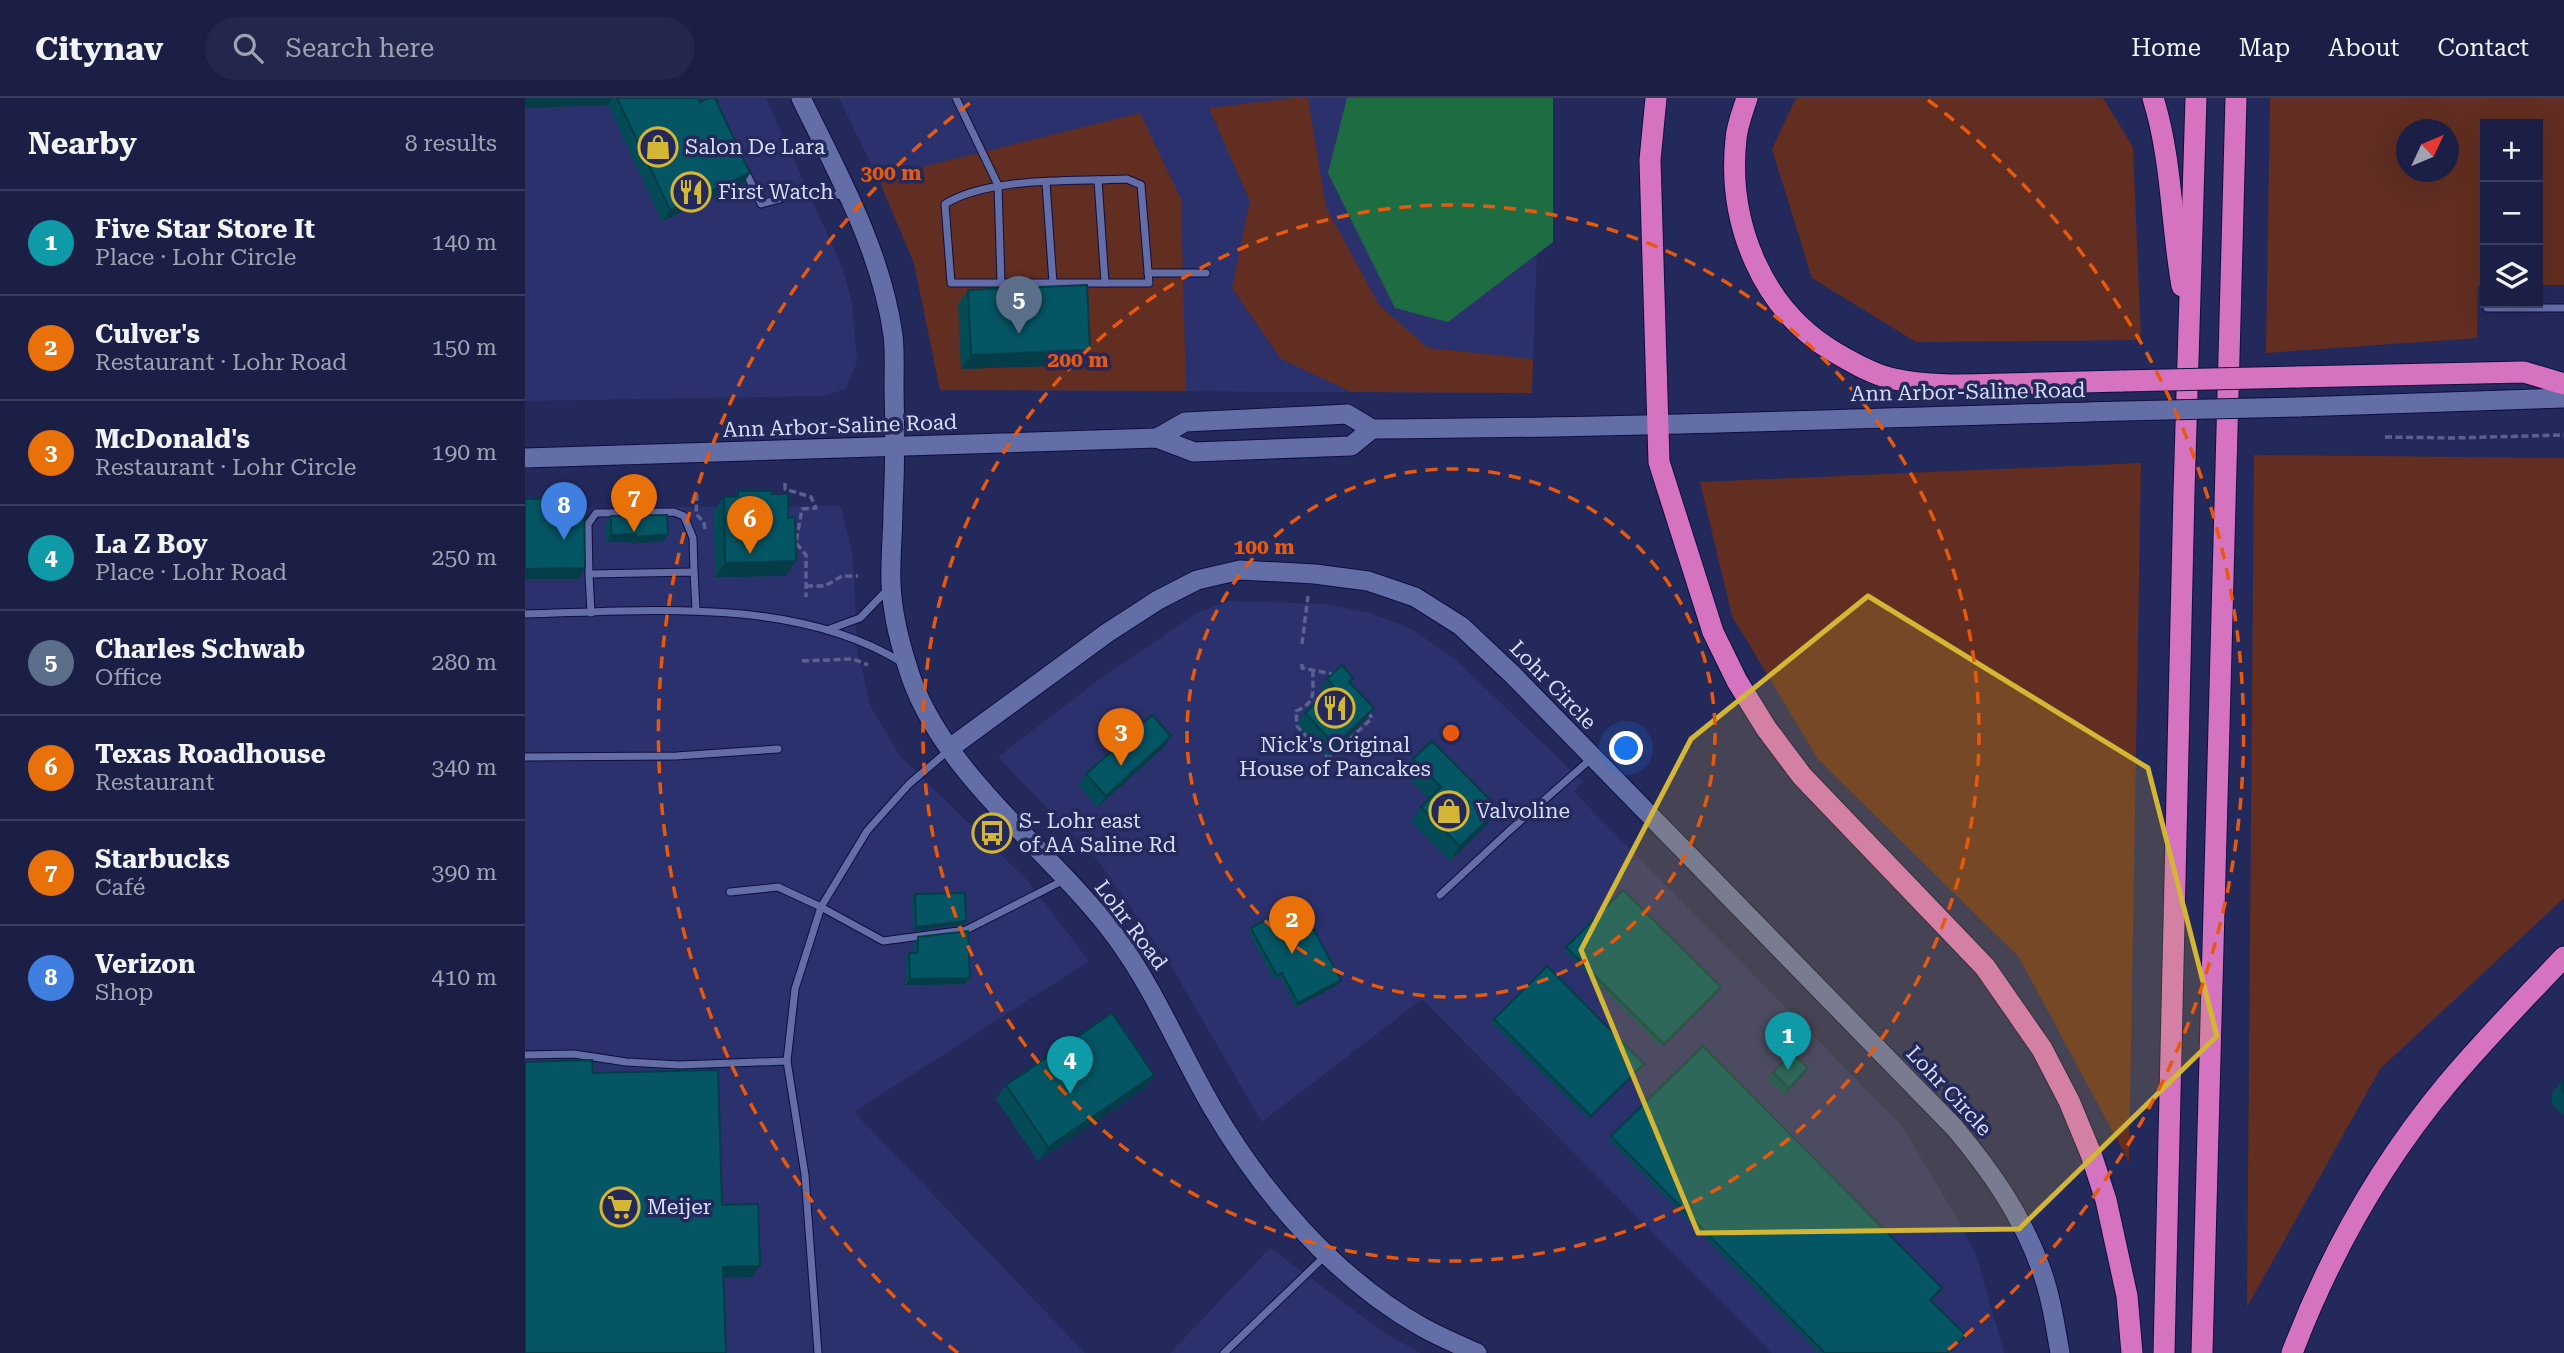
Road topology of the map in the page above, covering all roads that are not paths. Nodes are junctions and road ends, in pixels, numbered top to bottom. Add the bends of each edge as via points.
1 (801, 98) edge
2 (956, 98) edge
3 (1656, 98) edge
4 (1747, 98) edge
5 (2153, 98) edge
6 (2196, 98) edge
7 (2236, 98) edge
8 (739, 157) edge
9 (1098, 180) junction
10 (1046, 183) junction
11 (998, 185) junction
12 (849, 196) junction
13 (1148, 273) junction
14 (1206, 273) dead end
15 (1001, 282) junction
16 (1053, 283) junction
17 (1105, 283) junction
18 (2487, 308) dead end
19 (2564, 309) edge
20 (2189, 328) junction
21 (2564, 384) edge
22 (2564, 398) edge
23 (1657, 426) junction
24 (1372, 429) junction
25 (1157, 438) junction
26 (895, 447) junction
27 (525, 458) edge
28 (694, 572) junction
29 (589, 574) junction
30 (891, 586) junction
31 (696, 610) junction
32 (591, 613) junction
33 (525, 614) edge
34 (827, 630) junction
35 (907, 667) junction
36 (950, 748) junction
37 (778, 749) dead end
38 (525, 757) edge
39 (1592, 758) junction
40 (1067, 878) junction
41 (730, 892) dead end
42 (1440, 895) dead end
43 (821, 907) junction
44 (2564, 957) edge
45 (525, 1055) edge
46 (787, 1062) junction
47 (1325, 1256) junction
48 (818, 1353) edge
49 (1224, 1353) edge
50 (1477, 1353) edge
51 (2060, 1353) edge
52 (2132, 1353) edge
53 (2164, 1353) edge
54 (2202, 1353) edge
55 (2291, 1353) edge

1 - 12 street, Lohr Road
2 - 11 lane
3 - 23 highway via 1650,160
4 - 21 highway, bridge via 1736,137 1734,180 1743,232 1762,279 1786,312 1821,344 1891,379 1927,385 2524,372
5 - 20 highway via 2167,162
6 - 20 highway
7 - 54 highway
8 - 12 lane via 761,204 806,192
9 - 10 lane
9 - 13 lane via 1127,179 1141,185
9 - 17 lane
10 - 11 lane
10 - 16 lane
11 - 15 lane
11 - 15 lane via 960,195 945,205 951,283
12 - 26 street, Lohr Road via 881,274 893,338
13 - 14 lane
13 - 17 lane via 1149,283
15 - 16 lane
16 - 17 lane
18 - 19 lane
20 - 53 highway
22 - 23 street, Ann Arbor-Saline Road, bridge
23 - 24 street, Ann Arbor-Saline Road
23 - 52 highway via 1659,462 1677,520 1713,632 1737,681 1802,776 1985,967 2042,1049 2069,1101 2106,1200 2127,1296
24 - 25 street, Ann Arbor-Saline Road via 1347,414 1185,422
24 - 25 street, Ann Arbor-Saline Road via 1351,446 1194,452
25 - 26 street, Ann Arbor-Saline Road
26 - 27 street, Ann Arbor-Saline Road
26 - 30 street, Lohr Road
28 - 29 lane
28 - 29 lane via 693,538 684,516 674,512 596,513 587,524
28 - 31 lane
29 - 32 lane
30 - 34 lane via 860,618
30 - 35 street, Lohr Road
31 - 32 lane
31 - 34 lane via 748,614
32 - 33 lane
34 - 35 lane via 882,651
35 - 36 street, Lohr Road via 925,710
36 - 39 street, Lohr Circle via 1158,600 1197,580 1240,570 1368,581 1415,597 1461,626
36 - 40 street, Lohr Road
36 - 43 lane via 909,783 867,831
37 - 38 lane via 676,756
39 - 42 lane
39 - 51 street, Lohr Circle via 1975,1152 2022,1224 2042,1270
40 - 43 lane via 966,930 883,941
40 - 47 street, Lohr Road via 1153,992 1239,1149
41 - 43 lane via 778,887
43 - 46 lane via 795,989
44 - 55 highway via 2447,1084 2376,1182 2338,1250
45 - 46 lane via 574,1054 680,1065
46 - 48 lane via 805,1175
47 - 49 lane
47 - 50 street, Lohr Road via 1423,1328

